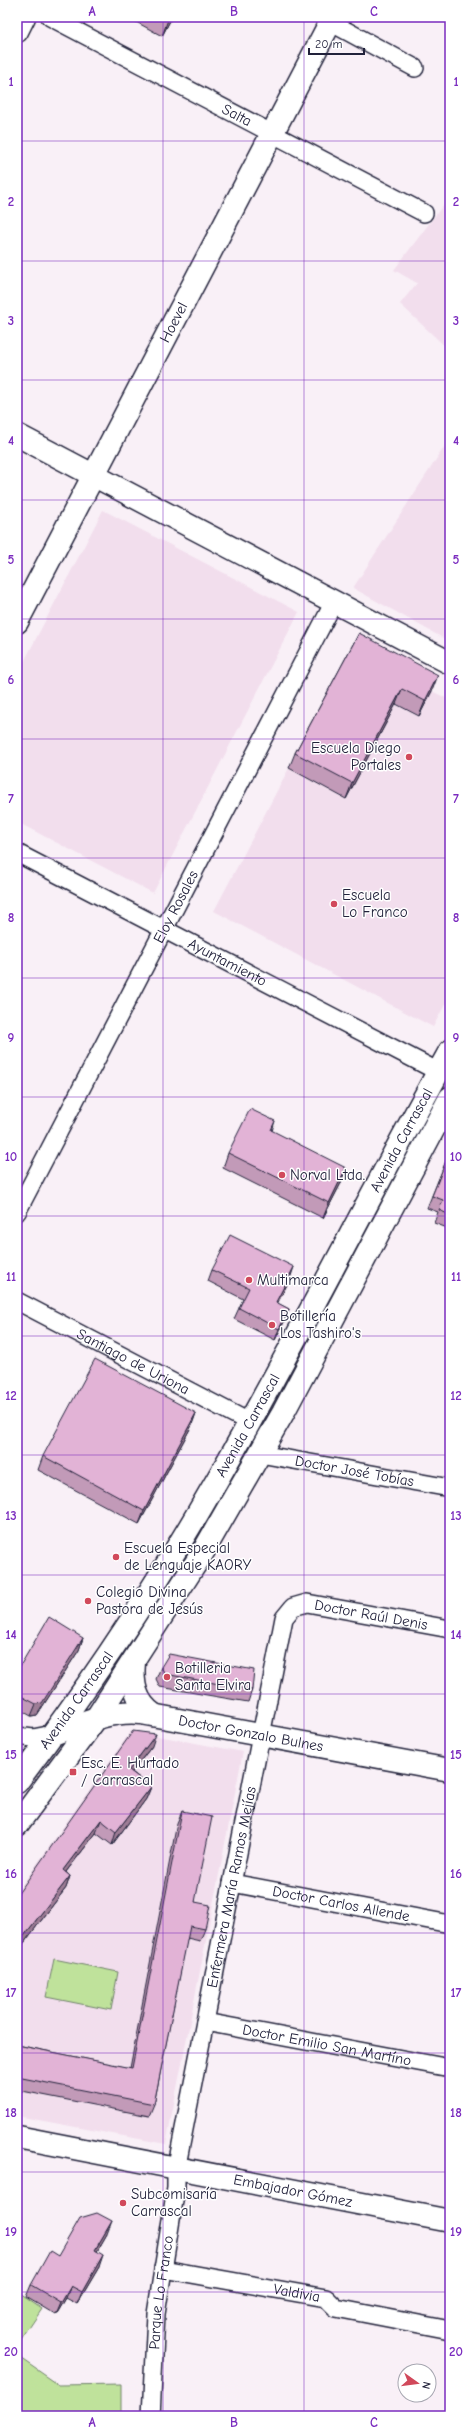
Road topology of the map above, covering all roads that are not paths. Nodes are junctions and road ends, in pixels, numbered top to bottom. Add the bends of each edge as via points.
1 (24, 17) edge
2 (50, 17) edge
3 (331, 20) edge
4 (17, 31) edge
5 (415, 68) dead end
6 (272, 134) junction
7 (424, 213) dead end
8 (17, 435) edge
9 (94, 475) junction
10 (334, 602) junction
11 (18, 616) edge
12 (450, 662) edge
13 (17, 853) edge
14 (164, 929) junction
15 (450, 1051) edge
16 (439, 1072) junction
17 (450, 1098) edge
18 (17, 1212) edge
19 (17, 1301) edge
20 (249, 1422) junction
21 (260, 1454) junction
22 (450, 1488) edge
23 (292, 1607) joint
24 (450, 1629) edge
25 (134, 1662) junction
26 (154, 1715) junction
27 (97, 1717) junction
28 (53, 1734) junction
29 (260, 1735) junction
30 (17, 1736) edge
31 (450, 1770) edge
32 (17, 1782) edge
33 (17, 1825) edge
34 (232, 1883) junction
35 (450, 1924) edge
36 (205, 2022) junction
37 (450, 2068) edge
38 (17, 2137) edge
39 (176, 2170) junction
40 (450, 2222) edge
41 (163, 2269) junction
42 (450, 2330) edge
43 (151, 2416) edge

1 - 4 main road
2 - 6 street, Salta
3 - 5 street, Hoevel
3 - 6 main road, Hoevel
6 - 7 street, Salta
6 - 9 main road, Hoevel
8 - 9 main road
9 - 10 main road
9 - 11 main road, Hoevel
10 - 12 main road
10 - 14 street, Eloy Rosales
13 - 14 street, Ayuntamiento
14 - 16 street, Ayuntamiento
14 - 18 street, Eloy Rosales
15 - 16 main road, Avenida Carrascal
16 - 20 main road, Avenida Carrascal
17 - 21 main road, Avenida Carrascal
19 - 20 street, Santiago de Uriona
20 - 28 main road, Avenida Carrascal via 168,1562 83,1694
21 - 22 street, Doctor José Tobías
21 - 25 main road, Avenida Carrascal
23 - 24 street, Doctor Raúl Denis via 307,1603
23 - 29 street, Enfermera María Ramos Mejías via 282,1625
25 - 26 main road via 133,1680 136,1694 144,1707
25 - 27 main road, Avenida Carrascal
26 - 27 main road, Doctor Gonzalo Bulnes via 128,1712
26 - 29 main road, Doctor Gonzalo Bulnes
27 - 28 main road, Doctor Gonzalo Bulnes
27 - 33 main road, Avenida Carrascal
28 - 30 street via 33,1738
28 - 32 main road, Avenida Carrascal
29 - 31 main road, Doctor Gonzalo Bulnes
29 - 34 street, Enfermera María Ramos Mejías
34 - 35 street, Doctor Carlos Allende
34 - 36 street, Enfermera María Ramos Mejías
36 - 37 street, Doctor Emilio San Martíno
36 - 39 street, Enfermera María Ramos Mejías
38 - 39 main road, Embajador Gómez
39 - 40 main road, Embajador Gómez
39 - 41 street, Parque Lo Franco via 176,2188
41 - 42 street, Valdivia via 326,2298 336,2308
41 - 43 street, Parque Lo Franco via 152,2359

